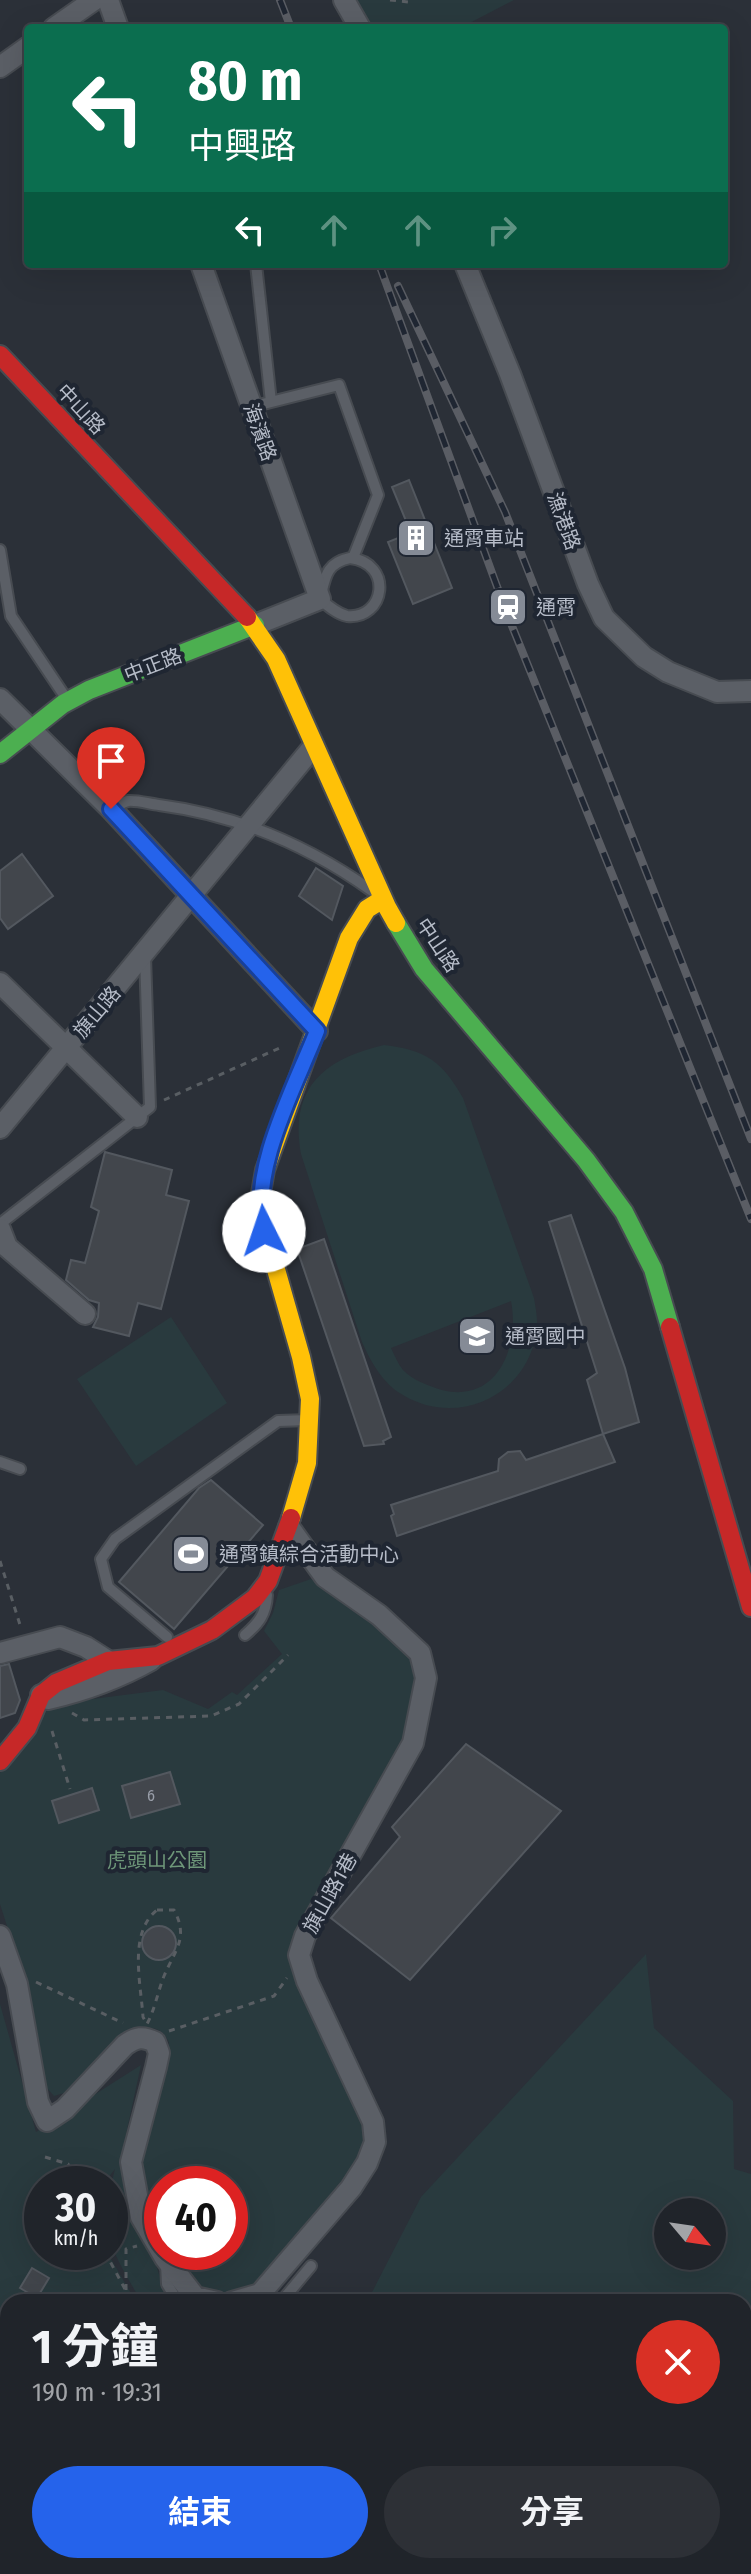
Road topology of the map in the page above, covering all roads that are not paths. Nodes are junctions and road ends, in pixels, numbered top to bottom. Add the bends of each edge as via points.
1 (94, 0) edge
2 (108, 0) edge
3 (344, 0) edge
4 (60, 24) edge
5 (117, 24) edge
6 (358, 24) edge
7 (24, 50) edge
8 (0, 67) edge
9 (203, 268) edge
10 (256, 268) edge
11 (467, 268) edge
12 (0, 355) edge
13 (261, 404) junction
14 (0, 550) edge
15 (353, 558) junction
16 (320, 599) junction
17 (255, 625) junction
18 (751, 691) edge
19 (0, 699) edge
20 (68, 701) junction
21 (30, 729) junction
22 (313, 747) junction
23 (0, 754) edge
24 (111, 809) junction
25 (249, 825) junction
26 (192, 897) junction
27 (383, 899) junction
28 (145, 954) junction
29 (0, 983) edge
30 (317, 1031) junction
31 (66, 1050) junction
32 (143, 1112) junction
33 (0, 1128) edge
34 (0, 1226) edge
35 (85, 1314) dead end
36 (311, 1420) junction
37 (0, 1462) edge
38 (20, 1469) dead end
39 (289, 1527) junction
40 (268, 1581) junction
41 (751, 1607) edge
42 (245, 1635) dead end
43 (167, 1637) dead end
44 (0, 1653) edge
45 (158, 1656) junction
46 (108, 1661) junction
47 (45, 1697) junction
48 (0, 1761) edge
49 (0, 1936) edge
50 (144, 2222) edge
51 (311, 2266) dead end
52 (166, 2270) edge
53 (174, 2270) edge
54 (173, 2294) edge
55 (193, 2294) edge
56 (260, 2294) edge
57 (288, 2294) edge

1 - 4 street
2 - 5 street
3 - 6 street
7 - 8 street
9 - 13 street, 海濱路
10 - 13 lane
11 - 18 street, 漁港路 via 604,618 644,657 668,672 717,692
12 - 17 street, 中山路
13 - 15 lane via 339,385 378,495
13 - 16 street, 海濱路
14 - 20 lane via 11,616
15 - 16 lane via 326,572
15 - 16 lane via 368,563 379,578 373,605 347,616
16 - 17 street, 中正路
17 - 20 street, 中正路
17 - 22 street, 中山路 via 276,659
19 - 21 street
20 - 21 street, 中正路
21 - 23 street, 中正路
21 - 24 street
22 - 25 street, 旗山路
22 - 27 street, 中山路
24 - 25 lane via 128,801
24 - 26 street
25 - 26 street, 旗山路
25 - 27 lane via 346,872
26 - 28 street, 旗山路
26 - 30 street
27 - 30 street via 367,909 349,938
27 - 41 street, 中山路 via 424,969 624,1212 653,1269
28 - 31 street, 旗山路
28 - 32 lane
29 - 31 street
30 - 36 street via 274,1139 260,1199 264,1231 307,1379
31 - 32 street
31 - 33 street, 旗山路
32 - 34 lane
34 - 35 street via 7,1247
36 - 39 street via 307,1463
36 - 43 lane via 278,1421 115,1539 101,1559 108,1587
37 - 38 lane
39 - 40 street
39 - 56 street, 旗山路1巷 via 325,1577 379,1615 420,1653 426,1678 413,1743 299,1955 315,2002 373,2122 375,2142 351,2188
40 - 42 lane via 266,1611
40 - 45 street via 255,1598 212,1630
44 - 46 street via 60,1637
45 - 46 street
45 - 47 street via 127,1674
46 - 47 street via 56,1683
47 - 48 street
49 - 50 street via 17,1984 38,2102 47,2121 125,2045 135,2038 155,2042 159,2053 131,2162
51 - 57 lane
52 - 54 lane
53 - 55 street

